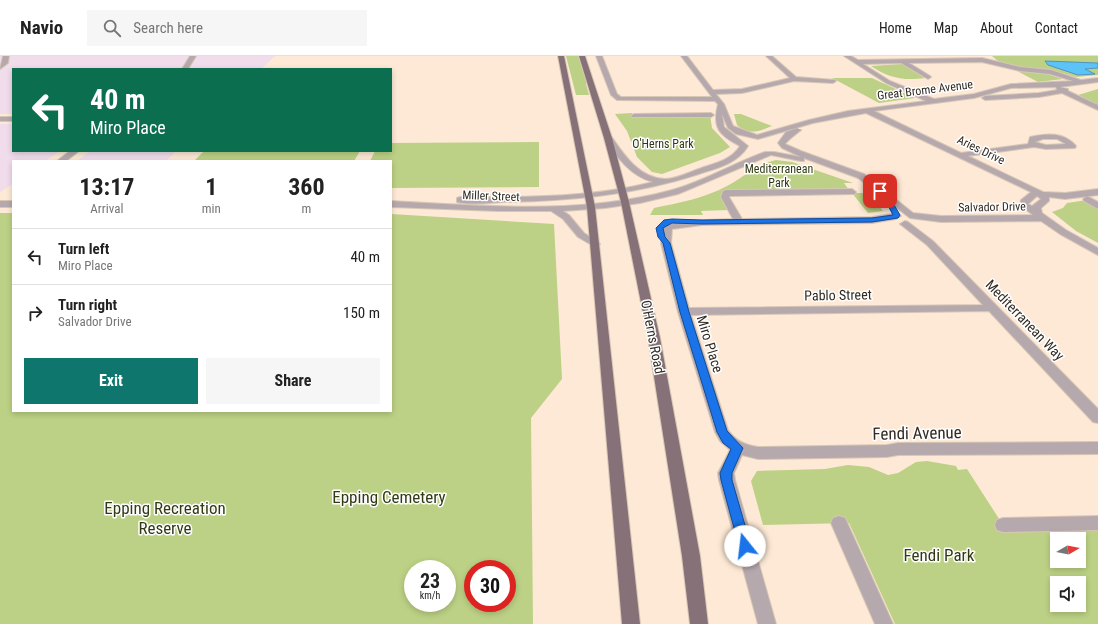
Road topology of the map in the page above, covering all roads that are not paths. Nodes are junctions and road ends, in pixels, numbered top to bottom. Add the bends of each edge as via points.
1 (0, 56) edge
2 (4, 56) edge
3 (193, 56) edge
4 (561, 56) edge
5 (582, 56) edge
6 (599, 56) edge
7 (684, 56) edge
8 (769, 56) edge
9 (847, 56) edge
10 (902, 61) junction
11 (856, 62) junction
12 (0, 67) edge
13 (186, 68) edge
14 (875, 75) junction
15 (928, 77) dead end
16 (794, 79) junction
17 (1098, 80) edge
18 (833, 81) dead end
19 (1080, 82) junction
20 (1098, 83) edge
21 (1088, 84) junction
22 (1052, 85) junction
23 (1064, 91) junction
24 (711, 92) junction
25 (933, 101) junction
26 (718, 102) junction
27 (941, 102) junction
28 (1098, 108) edge
29 (873, 111) junction
30 (711, 115) dead end
31 (634, 116) dead end
32 (0, 119) edge
33 (12, 119) edge
34 (756, 137) junction
35 (608, 138) junction
36 (784, 144) junction
37 (743, 145) junction
38 (1034, 145) dead end
39 (74, 152) edge
40 (771, 154) junction
41 (961, 155) junction
42 (62, 160) edge
43 (668, 182) junction
44 (875, 187) junction
45 (1030, 191) junction
46 (852, 192) dead end
47 (1098, 192) edge
48 (1043, 195) junction
49 (589, 196) junction
50 (624, 196) junction
51 (888, 199) junction
52 (1087, 199) dead end
53 (392, 202) edge
54 (392, 202) edge
55 (1098, 206) edge
56 (591, 207) junction
57 (553, 209) junction
58 (896, 216) junction
59 (1041, 216) junction
60 (872, 220) junction
61 (915, 220) junction
62 (739, 222) junction
63 (904, 224) junction
64 (930, 243) junction
65 (595, 244) junction
66 (1098, 252) edge
67 (992, 308) junction
68 (684, 312) junction
69 (1098, 418) edge
70 (738, 448) junction
71 (1098, 448) edge
72 (839, 523) dead end
73 (1098, 523) edge
74 (1003, 525) dead end
75 (631, 624) edge
76 (699, 624) edge
77 (767, 624) edge
78 (884, 624) edge

1 - 2 street
2 - 12 street via 5,63
3 - 13 street
4 - 49 main road
5 - 35 main road, O'Herns Road
6 - 26 street via 614,95 619,99
7 - 24 street, Mediterranean Way
8 - 16 street
9 - 11 street
10 - 11 street
10 - 15 street
10 - 19 street via 982,60 1020,69 1051,72
11 - 14 street
14 - 25 street
14 - 27 street
16 - 18 street
16 - 24 street via 749,90
17 - 19 street, Great Brome Avenue
19 - 21 street
19 - 22 street, Great Brome Avenue
20 - 21 street, Great Brome Avenue
21 - 23 street, Great Brome Avenue
22 - 23 street
22 - 27 street, Great Brome Avenue via 1012,86
23 - 27 street, Great Brome Avenue
23 - 28 street
24 - 26 street, Mediterranean Way
25 - 27 street
25 - 29 street, Great Brome Avenue
26 - 34 street, Mediterranean Way via 730,127
26 - 37 street, Mediterranean Way via 718,120 721,128
27 - 29 street, Great Brome Avenue
29 - 34 street, Great Brome Avenue via 829,116
29 - 36 street, Great Brome Avenue via 795,131 789,134
29 - 41 street, Aries Drive via 900,128
30 - 31 street
32 - 33 street
34 - 36 street, Mediterranean Way
34 - 37 street, Great Brome Avenue via 745,140
35 - 43 street via 631,168 648,178
35 - 50 main road, O'Herns Road
36 - 40 street, Great Brome Avenue via 784,151
36 - 44 street, Mediterranean Way via 798,153 860,176
37 - 40 street, Mediterranean Way via 753,151
37 - 43 street via 740,152 727,161
38 - 41 street
39 - 42 street
40 - 44 street, Mediterranean Way via 793,157 828,168
40 - 50 street via 748,160 690,187 663,195
41 - 45 street, Aries Drive
43 - 50 street
44 - 51 street, Mediterranean Way
45 - 48 street, Aries Drive
45 - 59 street via 1033,196 1024,202 1024,205
46 - 62 street via 726,193 725,197
47 - 48 street, Aries Drive via 1065,196
48 - 59 street via 1046,199 1036,207
49 - 50 street, Miller Street
49 - 53 street, Miller Street
49 - 56 main road
50 - 56 street, Miller Street
50 - 76 main road, O'Herns Road via 654,338 691,556
51 - 58 street, Mediterranean Way
51 - 61 street, Mediterranean Way
52 - 55 street
54 - 57 street, Miller Street via 484,209
56 - 57 street, Miller Street
56 - 65 main road
57 - 65 street via 566,218 581,235
58 - 60 street
58 - 61 street
58 - 63 street, Mediterranean Way via 898,221
59 - 61 street, Salvador Drive
59 - 66 street
60 - 62 street
60 - 63 street
61 - 63 street
61 - 64 street, Mediterranean Way
62 - 68 street, Miro Place via 670,223 666,230 666,243
63 - 64 street, Mediterranean Way
64 - 67 street, Mediterranean Way
65 - 75 main road
67 - 68 street, Pablo Street
67 - 69 street, Mediterranean Way
68 - 70 street, Miro Place via 722,432 727,440
70 - 71 street, Fendi Avenue via 746,452 777,454 918,449
70 - 77 street via 726,473 727,480
72 - 78 street
73 - 74 street

